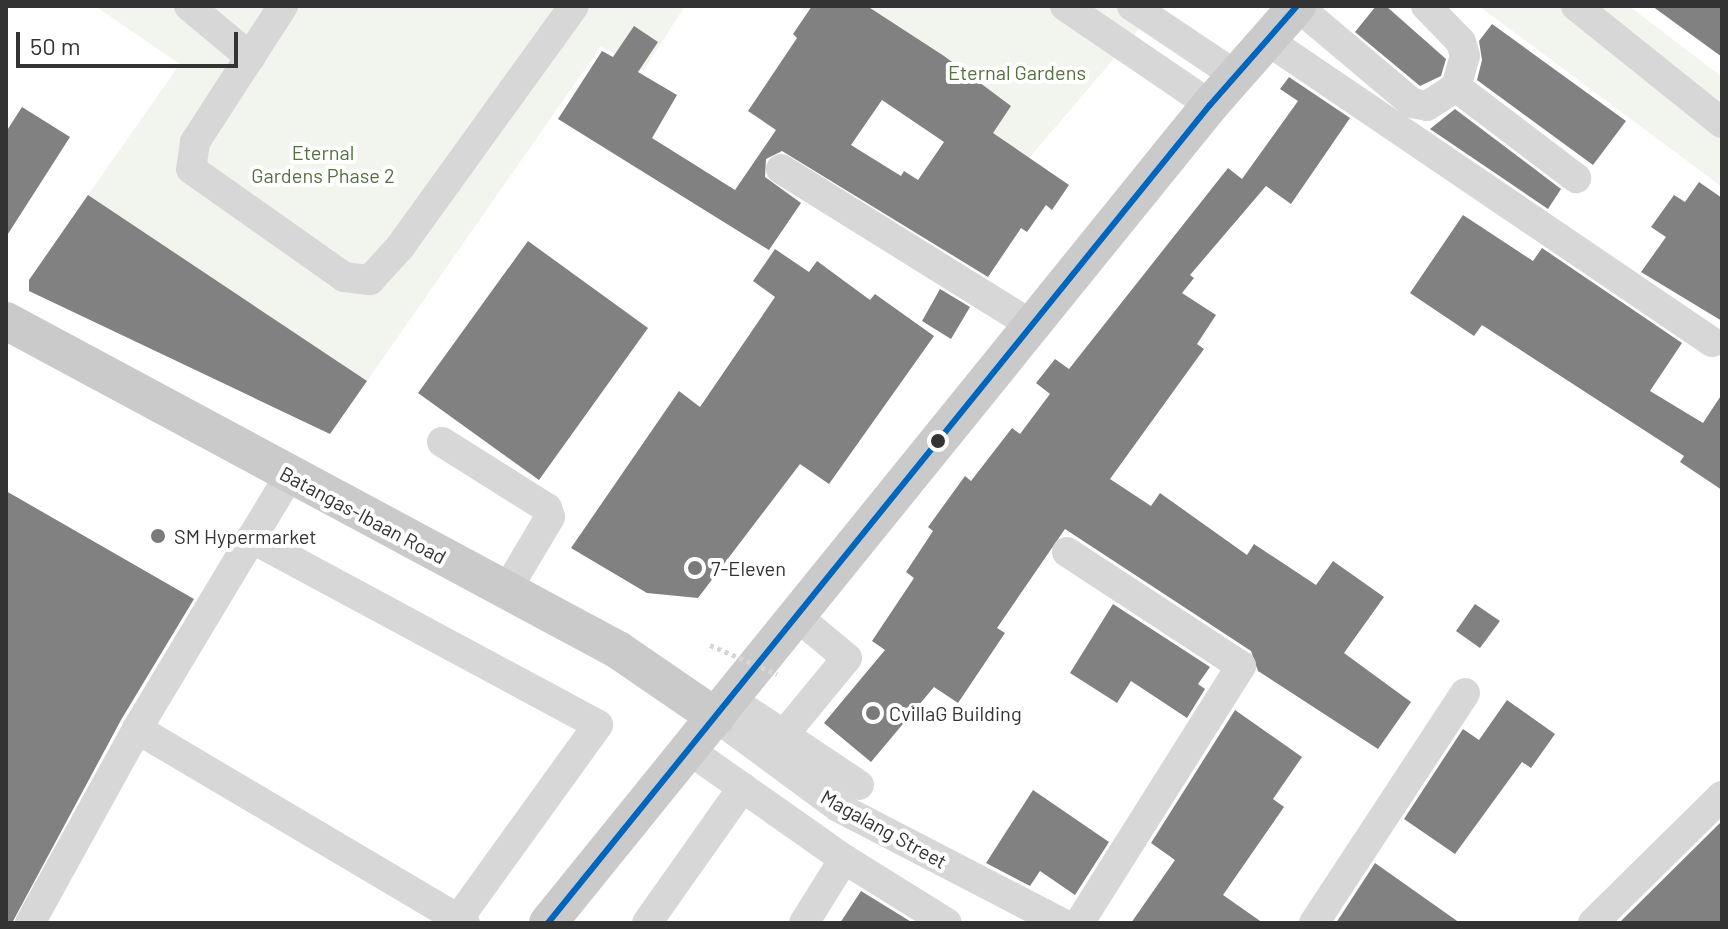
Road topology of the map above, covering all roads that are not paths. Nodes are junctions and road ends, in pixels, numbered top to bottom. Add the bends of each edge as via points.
1 (189, 6) edge
2 (283, 6) edge
3 (574, 6) edge
4 (1065, 6) edge
5 (1132, 6) edge
6 (1297, 6) edge
7 (1426, 6) edge
8 (1576, 6) edge
9 (1267, 40) junction
10 (250, 57) junction
11 (1235, 75) junction
12 (1456, 87) junction
13 (1210, 105) junction
14 (1722, 123) edge
15 (781, 169) dead end
16 (1576, 178) dead end
17 (6, 321) edge
18 (1032, 325) junction
19 (1712, 342) dead end
20 (442, 442) dead end
21 (289, 476) junction
22 (251, 538) junction
23 (1067, 552) dead end
24 (506, 591) junction
25 (795, 615) junction
26 (1465, 693) dead end
27 (723, 708) junction
28 (137, 729) junction
29 (782, 737) junction
30 (689, 750) junction
31 (859, 785) dead end
32 (743, 787) junction
33 (1722, 796) edge
34 (844, 859) junction
35 (459, 922) edge
36 (30, 923) edge
37 (548, 923) edge
38 (647, 923) edge
39 (804, 923) edge
40 (947, 923) edge
41 (1062, 923) edge
42 (1079, 923) edge
43 (1314, 923) edge
44 (1593, 923) edge

1 - 10 street
2 - 10 street
3 - 10 street via 400,247 370,280 344,277 191,169 195,142
4 - 13 street
5 - 11 street
6 - 9 main road
6 - 12 street via 1412,103 1427,106
7 - 12 street via 1461,42 1463,72
8 - 14 street
9 - 11 main road
9 - 19 street
11 - 13 main road
12 - 16 street
13 - 18 main road
15 - 18 street
17 - 21 main road, Batangas-Ibaan Road
18 - 25 main road
20 - 24 street via 547,508 550,517
21 - 22 street
21 - 24 main road, Batangas-Ibaan Road
22 - 28 street
22 - 35 street via 598,725
23 - 42 street via 1241,666
24 - 27 main road, Batangas-Ibaan Road
25 - 27 main road
25 - 29 street via 847,658
26 - 43 street
27 - 29 street
27 - 30 main road
27 - 41 street, Magalang Street via 838,807
28 - 35 street
28 - 36 street
29 - 31 street
30 - 32 street
30 - 37 main road
32 - 34 street
32 - 38 street
33 - 44 street
34 - 39 street
34 - 40 street

